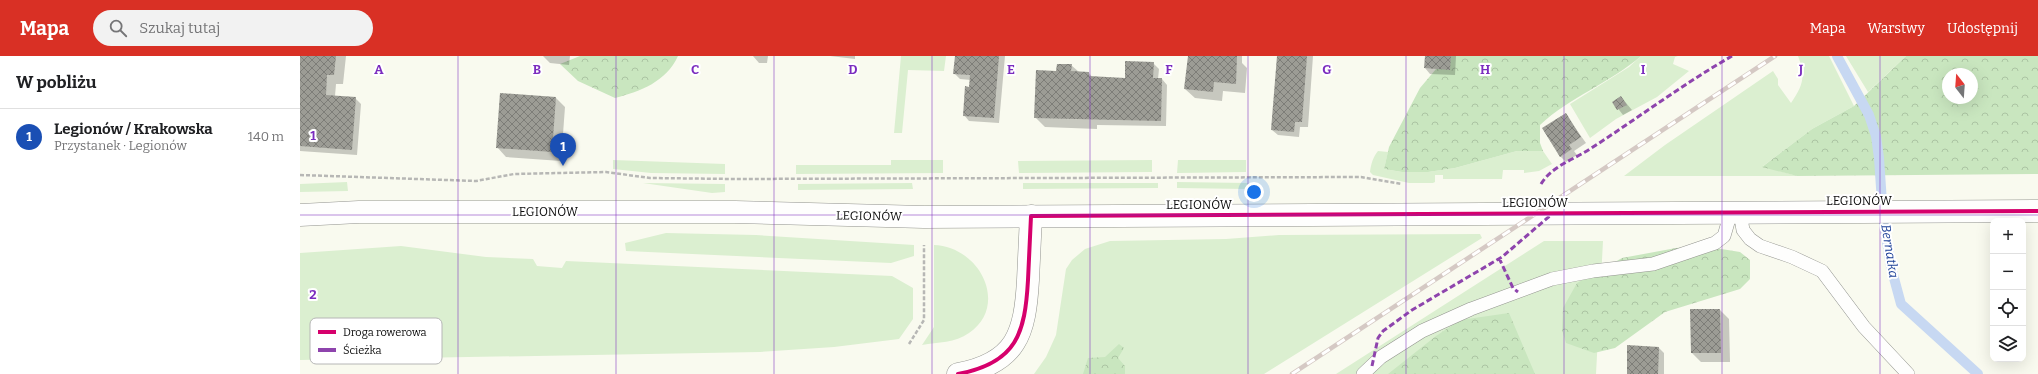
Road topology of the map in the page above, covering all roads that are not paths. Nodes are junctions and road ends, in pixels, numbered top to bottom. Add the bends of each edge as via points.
1 (2038, 211) edge
2 (1736, 212) junction
3 (300, 214) edge
4 (1031, 216) junction
5 (958, 374) edge
6 (1363, 374) edge
7 (1908, 374) edge

1 - 2 street, LEGIONÓW
2 - 4 street, LEGIONÓW
2 - 6 lane via 1724,236 1715,243 1653,264 1552,279 1471,309 1422,331 1381,358
2 - 7 lane via 1750,240 1822,271 1864,327
3 - 4 street, LEGIONÓW via 735,212 924,217
4 - 5 street via 1026,309 1021,330 1004,355 992,364

